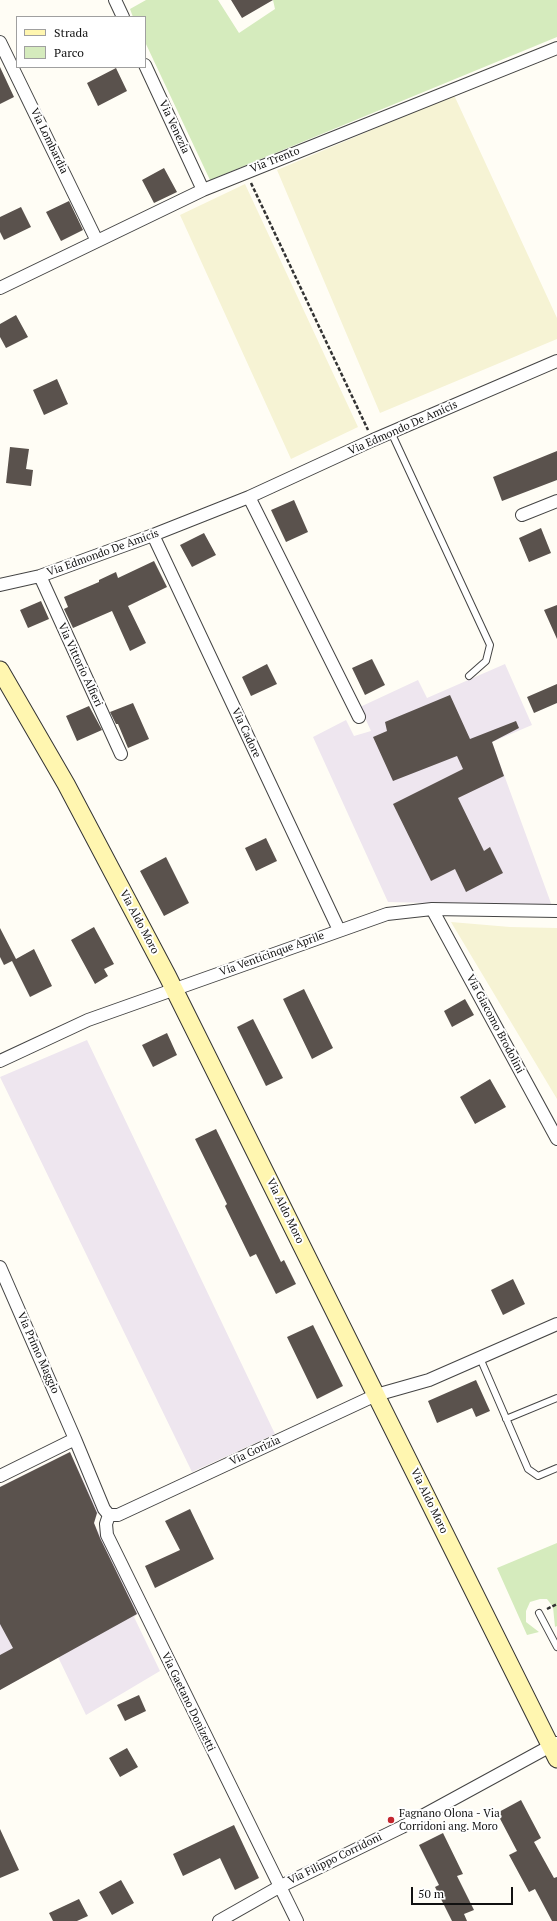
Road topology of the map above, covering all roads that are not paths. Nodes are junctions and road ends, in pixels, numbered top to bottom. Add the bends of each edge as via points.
1 (115, 0) edge
2 (123, 16) edge
3 (0, 42) edge
4 (557, 48) edge
5 (146, 67) edge
6 (203, 190) junction
7 (97, 240) junction
8 (0, 288) edge
9 (557, 361) edge
10 (391, 432) junction
11 (249, 497) junction
12 (557, 501) edge
13 (522, 515) dead end
14 (153, 536) junction
15 (40, 576) junction
16 (0, 585) edge
17 (0, 670) edge
18 (469, 676) dead end
19 (359, 717) dead end
20 (121, 754) dead end
21 (432, 909) junction
22 (557, 911) edge
23 (339, 930) junction
24 (174, 989) junction
25 (0, 1061) edge
26 (557, 1138) edge
27 (0, 1267) edge
28 (557, 1324) edge
29 (480, 1358) junction
30 (376, 1395) junction
31 (557, 1398) edge
32 (506, 1419) junction
33 (75, 1439) junction
34 (557, 1468) edge
35 (0, 1476) edge
36 (109, 1515) junction
37 (539, 1613) dead end
38 (557, 1647) edge
39 (555, 1749) edge
40 (279, 1887) junction
41 (219, 1921) edge
42 (297, 1921) edge

1 - 2 street
3 - 7 street, Via Lombardia
4 - 6 street, Via Trento
5 - 6 street, Via Venezia
6 - 7 street, Via Trento
7 - 8 street, Via Trento
9 - 10 street, Via Edmondo De Amicis
10 - 11 street, Via Edmondo De Amicis
10 - 18 lane via 490,645 486,661
11 - 14 street, Via Edmondo De Amicis
11 - 19 street
12 - 13 street
14 - 15 street, Via Edmondo De Amicis
14 - 23 street, Via Cadore
15 - 16 street, Via Edmondo De Amicis
15 - 20 street, Via Vittorio Alfieri
17 - 24 main road, Via Aldo Moro via 66,784
21 - 22 street, Via Venticinque Aprile
21 - 23 street, Via Venticinque Aprile via 387,914
21 - 26 street, Via Giacomo Brodolini
23 - 24 street, Via Venticinque Aprile
24 - 25 street, Via Venticinque Aprile via 88,1020
24 - 30 main road, Via Aldo Moro
27 - 33 street, Via Primo Maggio
28 - 29 street, Via Gorizia
29 - 30 street, Via Gorizia via 428,1380
29 - 32 lane
30 - 36 street, Via Gorizia via 118,1514
30 - 39 main road, Via Aldo Moro
31 - 32 lane
32 - 34 lane via 532,1473 538,1476
33 - 35 street
33 - 36 street via 104,1509
36 - 40 street, Via Gaetano Donizetti via 106,1524 107,1535
37 - 38 lane
39 - 40 street, Via Filippo Corridoni
40 - 41 street, Via Filippo Corridoni
40 - 42 street, Via Gaetano Donizetti

